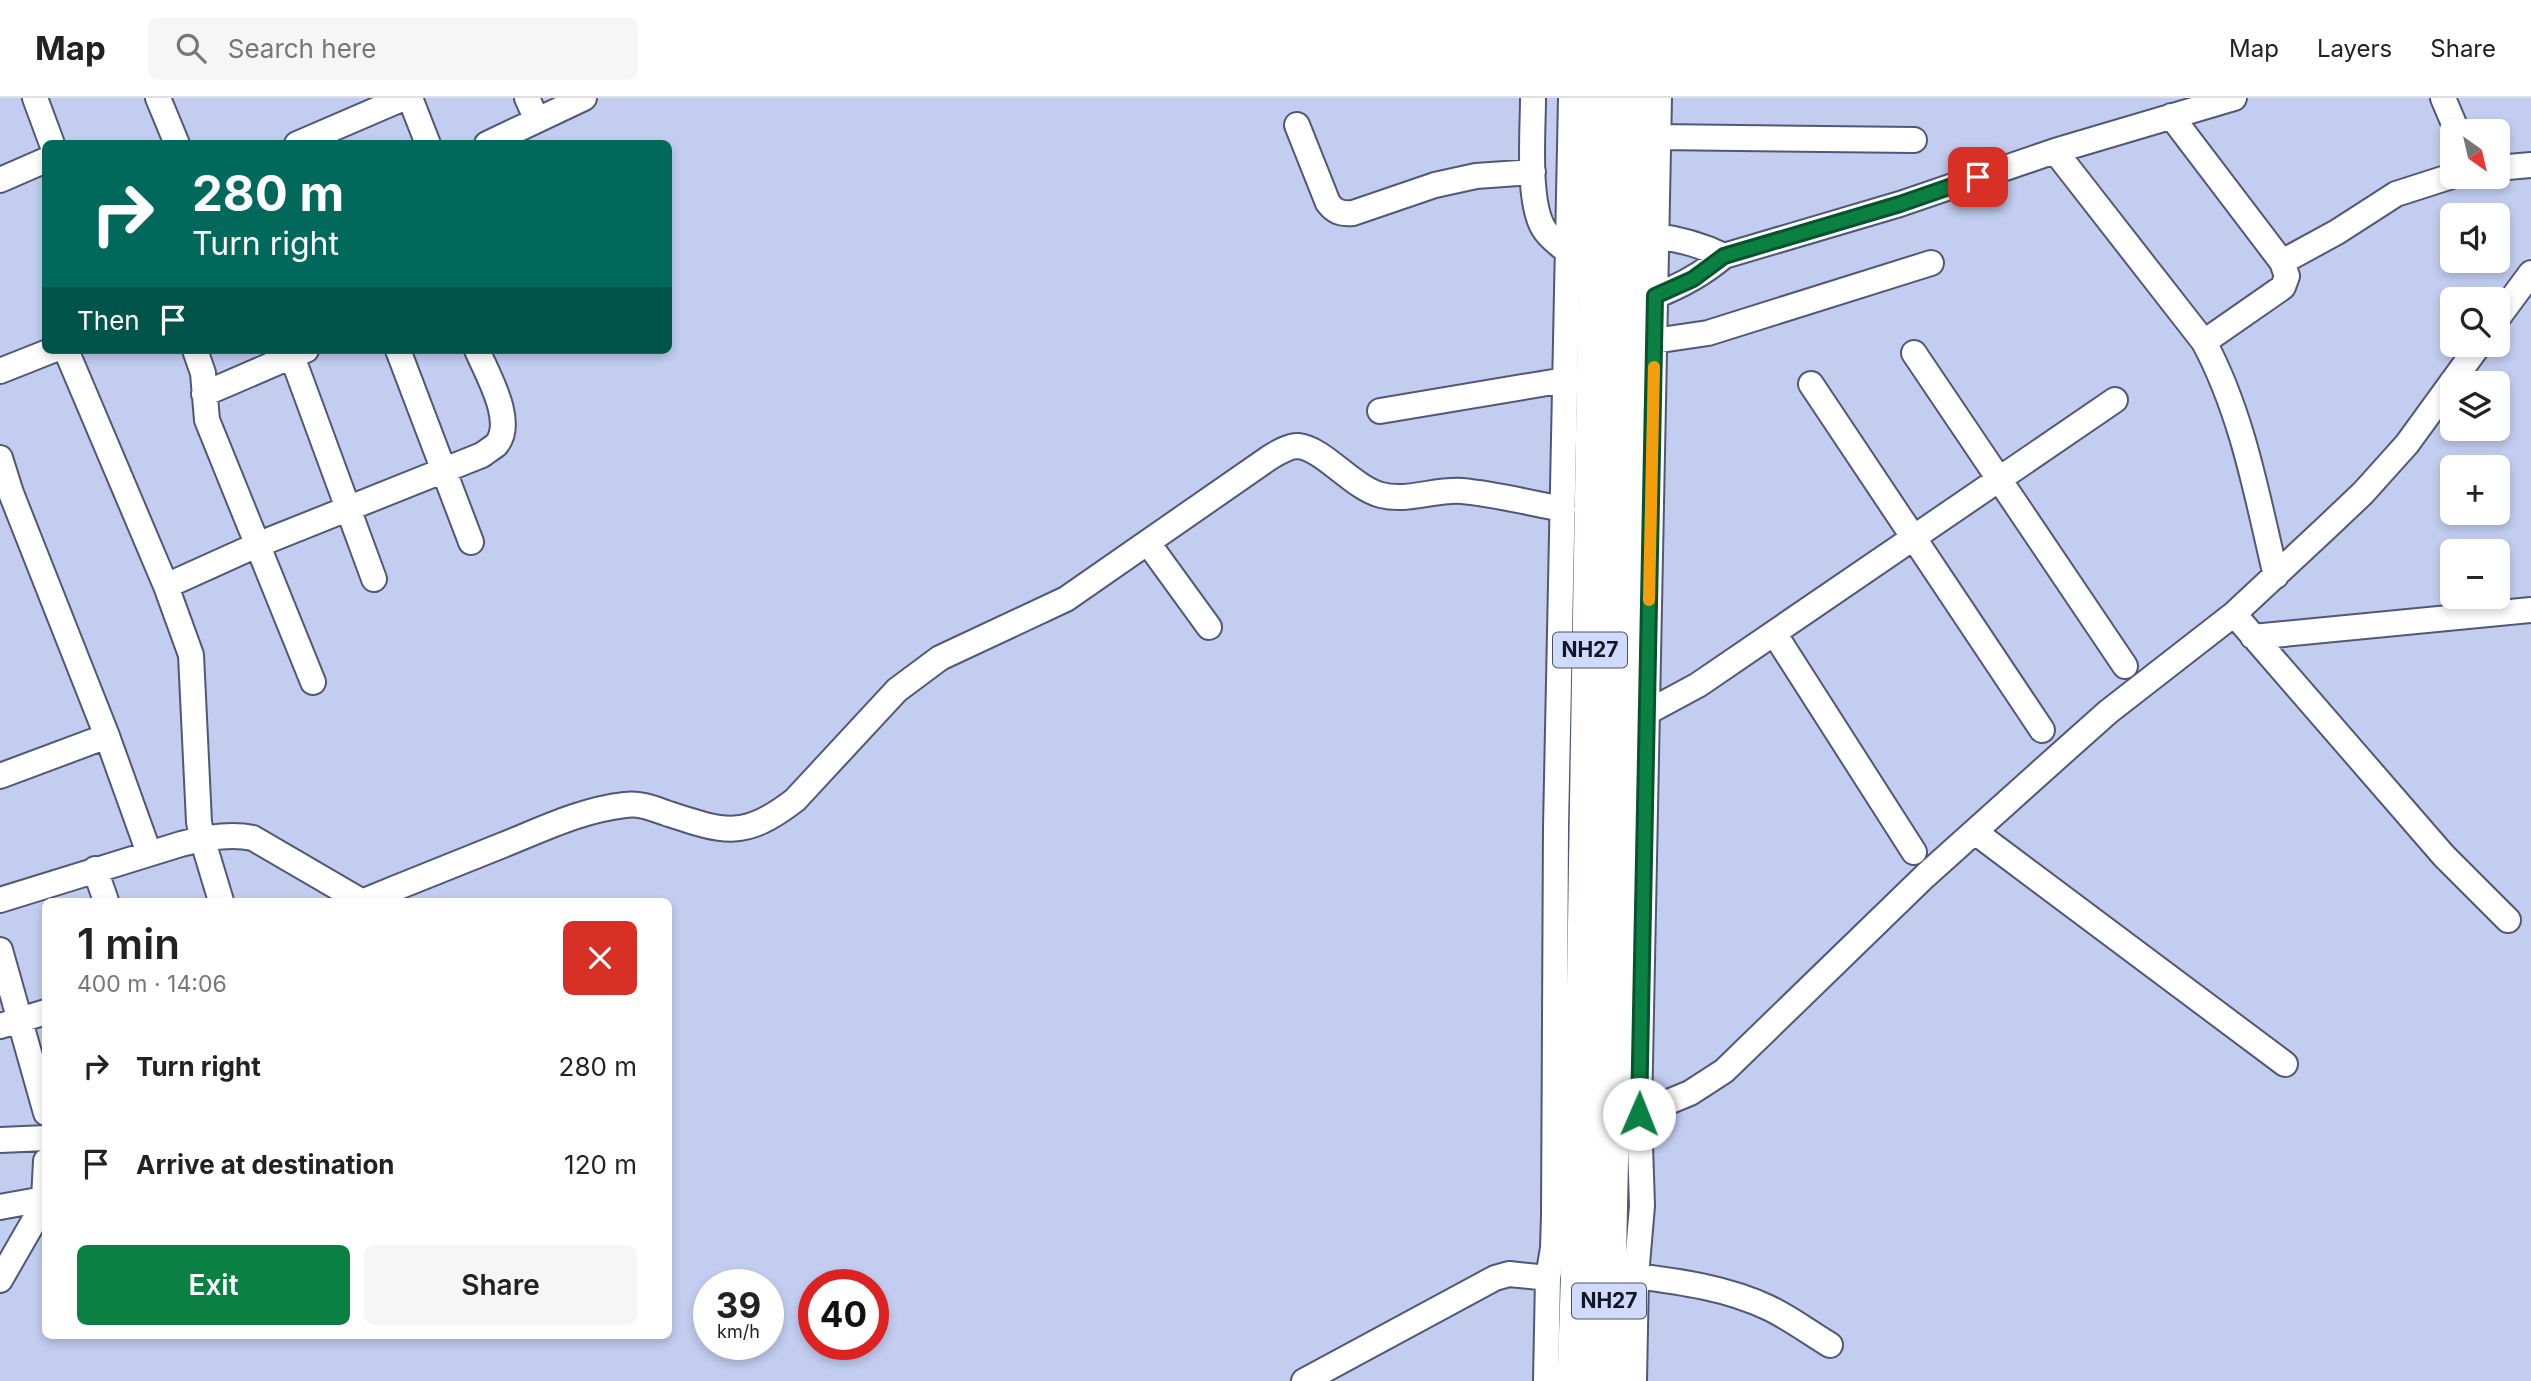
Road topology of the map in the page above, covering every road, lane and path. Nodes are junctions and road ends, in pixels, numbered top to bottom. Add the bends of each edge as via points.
1 (36, 98) edge
2 (158, 98) edge
3 (404, 98) edge
4 (410, 98) edge
5 (584, 98) edge
6 (1533, 98) edge
7 (1572, 98) edge
8 (1599, 98) edge
9 (1632, 98) edge
10 (1659, 98) edge
11 (2234, 98) edge
12 (2443, 98) edge
13 (532, 109) edge
14 (2171, 116) junction
15 (2452, 119) edge
16 (1297, 125) dead end
17 (1658, 137) junction
18 (51, 140) edge
19 (175, 140) edge
20 (306, 140) edge
21 (426, 140) edge
22 (492, 140) edge
23 (1914, 140) dead end
24 (2055, 151) junction
25 (42, 162) edge
26 (2531, 165) edge
27 (2510, 167) edge
28 (1532, 172) junction
29 (0, 180) edge
30 (2440, 180) edge
31 (1655, 236) junction
32 (1568, 252) junction
33 (1724, 256) junction
34 (2282, 262) junction
35 (1931, 263) dead end
36 (2531, 273) edge
37 (1655, 296) junction
38 (2510, 301) edge
39 (1654, 341) junction
40 (2204, 342) junction
41 (1914, 353) dead end
42 (43, 354) edge
43 (68, 354) edge
44 (196, 354) edge
45 (292, 354) edge
46 (299, 354) edge
47 (400, 354) edge
48 (479, 354) edge
49 (2470, 357) edge
50 (265, 358) edge
51 (0, 371) edge
52 (1565, 380) junction
53 (1811, 384) dead end
54 (204, 394) junction
55 (2115, 400) dead end
56 (1380, 411) dead end
57 (0, 458) edge
58 (444, 469) junction
59 (2000, 479) junction
60 (6, 496) edge
61 (348, 508) junction
62 (1563, 509) junction
63 (1913, 538) junction
64 (471, 541) dead end
65 (1148, 543) junction
66 (257, 545) junction
67 (2276, 576) junction
68 (374, 579) dead end
69 (166, 586) junction
70 (2531, 610) edge
71 (2234, 614) junction
72 (1209, 627) dead end
73 (1774, 633) junction
74 (2253, 637) junction
75 (2125, 666) dead end
76 (313, 682) dead end
77 (1646, 713) junction
78 (2042, 730) dead end
79 (107, 736) junction
80 (0, 776) edge
81 (1975, 832) junction
82 (202, 838) junction
83 (1914, 852) dead end
84 (149, 853) junction
85 (95, 869) junction
86 (105, 898) edge
87 (220, 898) edge
88 (357, 898) edge
89 (369, 898) edge
90 (0, 900) edge
91 (2508, 920) dead end
92 (0, 950) edge
93 (42, 1013) edge
94 (10, 1023) edge
95 (2285, 1064) dead end
96 (42, 1103) edge
97 (1639, 1114) junction
98 (42, 1138) edge
99 (0, 1140) edge
100 (42, 1199) edge
101 (42, 1203) edge
102 (0, 1207) edge
103 (1582, 1218) junction
104 (1636, 1276) junction
105 (1548, 1278) junction
106 (0, 1280) edge
107 (1830, 1345) dead end
108 (1304, 1381) edge
109 (1546, 1381) edge
110 (1575, 1381) edge
111 (1606, 1381) edge
112 (1634, 1381) edge

1 - 18 street
2 - 19 street
3 - 20 street
4 - 21 street
5 - 13 street
6 - 28 street
7 - 32 street
8 - 103 highway, NH27
9 - 103 highway, NH27
10 - 17 street
11 - 14 street
12 - 15 street
13 - 22 street
14 - 24 street
14 - 34 street
16 - 28 street via 1328,203 1341,214 1435,185
17 - 23 street
17 - 31 street
24 - 33 street via 1900,204
24 - 40 street
25 - 29 street
26 - 27 street
28 - 32 street via 1537,216 1545,232
30 - 34 street via 2396,194
31 - 33 street via 1700,245
31 - 37 street
32 - 52 street
33 - 37 street via 1706,271
34 - 40 street via 2287,276 2283,287
35 - 39 street via 1708,333
36 - 38 street
37 - 39 street
39 - 77 street
40 - 67 street via 2240,424
41 - 59 street
42 - 51 street
43 - 69 street
44 - 54 street
45 - 50 street
46 - 61 street
47 - 58 street
48 - 58 street via 504,417 503,432 496,445 482,455
49 - 67 street via 2407,444
50 - 54 street
52 - 56 street
52 - 62 street
53 - 63 street
54 - 66 street via 207,420
55 - 59 street
57 - 60 street
58 - 61 street
58 - 64 street
59 - 63 street
59 - 75 street
60 - 79 street
61 - 66 street
61 - 68 street
62 - 65 street via 1460,491 1382,496 1310,449 1297,446 1269,458
62 - 103 street via 1556,841
63 - 73 street
63 - 78 street
65 - 72 street
65 - 89 street via 1066,599 940,658 897,690 795,800 747,828 735,831 700,824 635,804 580,813
66 - 69 street
66 - 76 street
67 - 71 street
69 - 82 street via 193,667
70 - 74 street
71 - 74 street
71 - 81 street via 2108,712
73 - 77 street via 1698,685
73 - 83 street
74 - 91 street via 2444,856
77 - 97 street
79 - 80 street
79 - 84 street
81 - 95 street
81 - 97 street via 1724,1071 1690,1093
82 - 84 street
82 - 87 street
82 - 88 street via 253,838
84 - 85 street
85 - 86 street
85 - 90 street
92 - 94 street
93 - 94 street
94 - 96 street
97 - 104 street via 1642,1206
98 - 99 street
100 - 102 street
101 - 106 street
103 - 105 street
103 - 110 highway, NH27
103 - 111 highway, NH27
104 - 107 street via 1737,1294 1771,1308
104 - 112 street
105 - 108 street via 1509,1274 1495,1278
105 - 109 street

